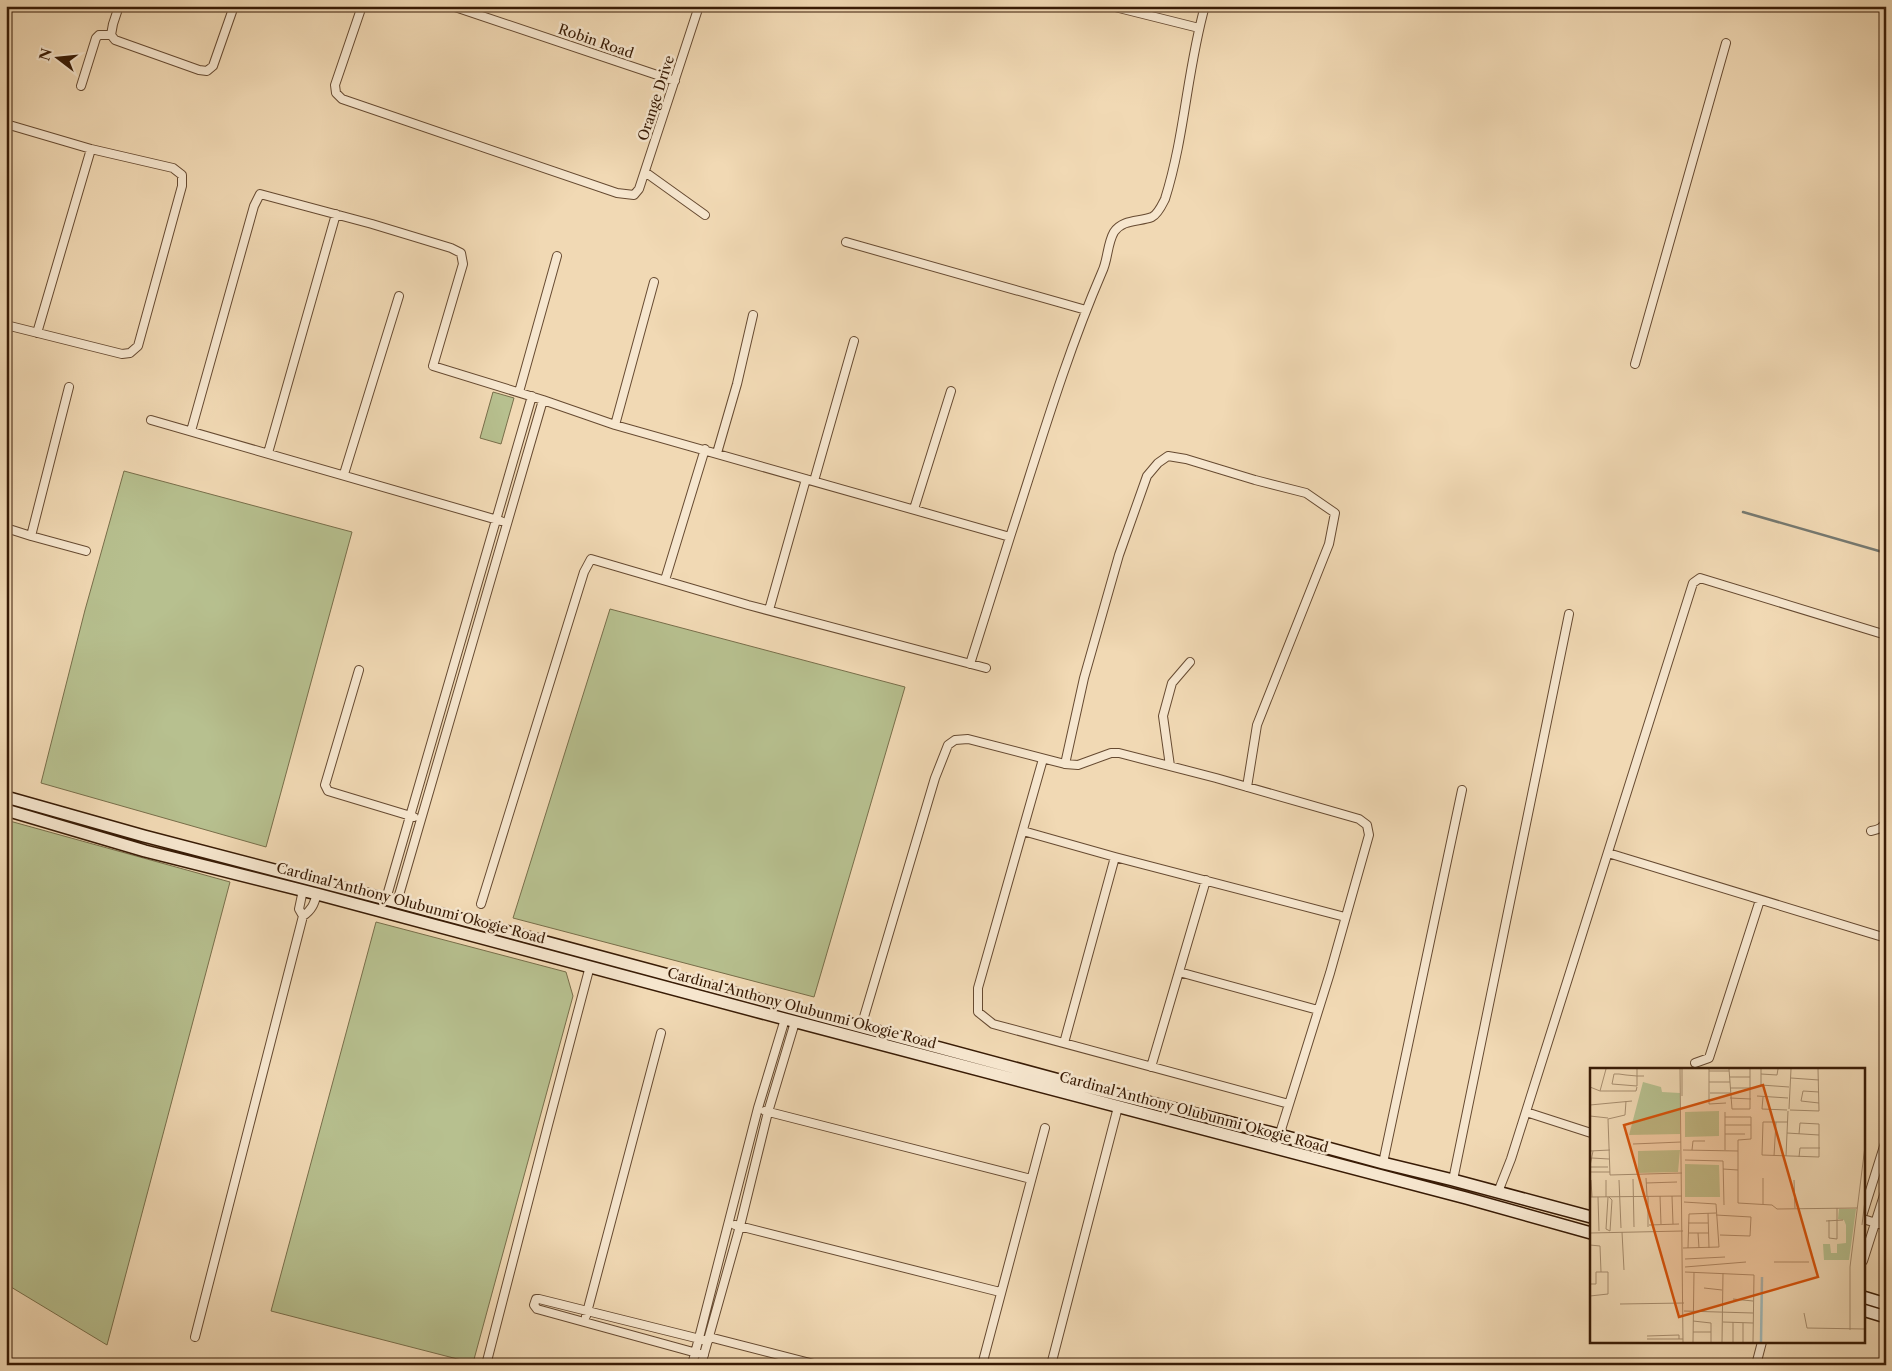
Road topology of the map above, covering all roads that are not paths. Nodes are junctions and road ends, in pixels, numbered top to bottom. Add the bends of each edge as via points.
1 (119, 6) edge
2 (234, 6) edge
3 (362, 6) edge
4 (452, 6) edge
5 (698, 6) edge
6 (1111, 6) edge
7 (1205, 6) edge
8 (1199, 28) junction
9 (111, 35) junction
10 (1726, 43) dead end
11 (674, 81) junction
12 (81, 86) dead end
13 (6, 124) edge
14 (91, 149) junction
15 (645, 172) junction
16 (336, 214) junction
17 (705, 215) dead end
18 (846, 242) dead end
19 (557, 256) dead end
20 (654, 282) dead end
21 (398, 296) dead end
22 (1086, 310) junction
23 (753, 315) dead end
24 (6, 326) edge
25 (37, 333) junction
26 (854, 340) dead end
27 (1635, 364) dead end
28 (69, 387) dead end
29 (951, 391) dead end
30 (519, 392) junction
31 (532, 396) junction
32 (543, 400) junction
33 (151, 420) dead end
34 (615, 425) junction
35 (191, 431) junction
36 (705, 450) junction
37 (268, 453) junction
38 (717, 453) junction
39 (344, 474) junction
40 (810, 480) junction
41 (914, 509) junction
42 (498, 520) junction
43 (507, 523) junction
44 (6, 528) edge
45 (31, 536) junction
46 (1010, 537) junction
47 (86, 550) dead end
48 (665, 580) junction
49 (769, 610) junction
50 (1569, 614) dead end
51 (1886, 635) edge
52 (1190, 662) dead end
53 (970, 664) junction
54 (986, 668) dead end
55 (359, 670) dead end
56 (1042, 759) junction
57 (1064, 764) junction
58 (1170, 766) junction
59 (1247, 787) junction
60 (1462, 790) dead end
61 (6, 797) edge
62 (6, 810) edge
63 (411, 816) junction
64 (421, 819) junction
65 (1886, 821) edge
66 (1023, 830) junction
67 (1871, 832) dead end
68 (1608, 853) junction
69 (1115, 857) junction
70 (1206, 880) junction
71 (303, 890) junction
72 (317, 894) junction
73 (391, 900) junction
74 (1760, 900) junction
75 (481, 904) dead end
76 (303, 916) junction
77 (1345, 917) junction
78 (1886, 938) edge
79 (590, 966) junction
80 (1179, 972) junction
81 (727, 991) junction
82 (724, 1003) junction
83 (1318, 1010) junction
84 (790, 1021) junction
85 (862, 1027) junction
86 (661, 1033) dead end
87 (1064, 1043) junction
88 (1695, 1063) dead end
89 (1151, 1067) junction
90 (1289, 1104) junction
91 (1118, 1107) junction
92 (758, 1108) junction
93 (768, 1112) junction
94 (1526, 1112) junction
95 (1045, 1128) dead end
96 (1590, 1132) edge
97 (1280, 1135) junction
98 (1886, 1140) edge
99 (1276, 1149) junction
100 (1383, 1164) junction
101 (1031, 1179) junction
102 (1453, 1180) junction
103 (1886, 1189) edge
104 (1498, 1192) junction
105 (1864, 1210) edge
106 (1590, 1217) edge
107 (1864, 1219) edge
108 (1875, 1222) junction
109 (728, 1224) junction
110 (740, 1226) junction
111 (1886, 1226) edge
112 (1590, 1233) edge
113 (1864, 1258) edge
114 (1000, 1292) junction
115 (1864, 1297) edge
116 (1886, 1304) edge
117 (1864, 1310) edge
118 (587, 1312) junction
119 (1886, 1317) edge
120 (584, 1323) junction
121 (195, 1337) dead end
122 (699, 1339) junction
123 (708, 1339) junction
124 (1761, 1344) edge
125 (700, 1354) junction
126 (486, 1365) edge
127 (692, 1365) edge
128 (701, 1365) edge
129 (818, 1365) edge
130 (982, 1365) edge
131 (1051, 1365) edge
132 (1756, 1365) edge

1 - 9 street
2 - 9 street via 214,66 206,71 115,40
3 - 15 street, Orange Drive via 336,85 336,93 342,99 616,193 634,195
4 - 11 street, Robin Road
5 - 11 street, Orange Drive
6 - 8 street
7 - 8 street
8 - 22 street via 1181,134 1165,199 1152,217 1129,222 1114,232 1106,264
9 - 12 street via 96,38
10 - 27 street
11 - 15 street, Orange Drive
13 - 14 street
14 - 25 street
14 - 25 street via 173,168 182,175 182,186 138,346 130,353 122,354
15 - 17 street
16 - 30 street via 461,253 463,264 433,366
16 - 35 street via 260,194
16 - 37 street
18 - 22 street
19 - 30 street
20 - 34 street
21 - 39 street
22 - 46 street
23 - 38 street
24 - 25 street
26 - 40 street
28 - 45 street
29 - 41 street
30 - 31 street
31 - 32 street
31 - 42 street
32 - 34 street
32 - 43 street
33 - 35 street
34 - 36 street
35 - 37 street
36 - 38 street
36 - 48 street
37 - 39 street
38 - 40 street
39 - 42 street
40 - 41 street
40 - 49 street
41 - 46 street
42 - 43 street
42 - 63 street
43 - 64 street
44 - 45 street
45 - 47 street
46 - 53 street
48 - 49 street
48 - 75 street via 591,559 584,572
49 - 53 street
50 - 102 street
51 - 68 street via 1700,578 1694,583
52 - 58 street via 1172,683 1163,716
53 - 54 street
55 - 63 street via 326,785 328,791
56 - 57 street
56 - 66 street
56 - 85 street via 968,739 955,740 948,745 935,778
57 - 58 street via 1078,765 1119,753
57 - 59 street via 1084,678 1119,555 1147,476 1168,456 1306,493 1335,513 1328,544 1257,725
58 - 59 street
59 - 77 street via 1367,824 1369,835
60 - 100 street
61 - 73 street, Cardinal Anthony Olubunmi Okogie Road
62 - 71 street, Cardinal Anthony Olubunmi Okogie Road via 145,851
63 - 64 street
63 - 73 street
64 - 73 street
65 - 67 street via 1878,830
66 - 69 street
66 - 87 street via 978,988 978,1012 993,1024
68 - 74 street
68 - 94 street
69 - 70 street
69 - 87 street
70 - 77 street
70 - 80 street
71 - 72 street, Cardinal Anthony Olubunmi Okogie Road
71 - 76 street via 299,909
72 - 76 street via 309,912
72 - 79 street, Cardinal Anthony Olubunmi Okogie Road
73 - 81 street, Cardinal Anthony Olubunmi Okogie Road
74 - 78 street
74 - 88 street via 1709,1058
76 - 121 street
77 - 83 street
79 - 82 street, Cardinal Anthony Olubunmi Okogie Road
79 - 126 street
80 - 83 street
80 - 89 street
81 - 82 street
81 - 85 street, Cardinal Anthony Olubunmi Okogie Road
82 - 84 street, Cardinal Anthony Olubunmi Okogie Road
83 - 90 street
84 - 91 street, Cardinal Anthony Olubunmi Okogie Road
84 - 92 street
84 - 93 street
85 - 97 street, Cardinal Anthony Olubunmi Okogie Road
86 - 118 street
87 - 89 street
89 - 90 street
90 - 97 street
91 - 99 street, Cardinal Anthony Olubunmi Okogie Road
91 - 131 street
92 - 93 street
92 - 109 street
93 - 101 street
93 - 110 street
94 - 96 street
94 - 104 street
95 - 101 street
97 - 99 street
97 - 100 street, Cardinal Anthony Olubunmi Okogie Road
98 - 105 street
99 - 112 street, Cardinal Anthony Olubunmi Okogie Road
100 - 102 street, Cardinal Anthony Olubunmi Okogie Road
101 - 114 street
102 - 104 street, Cardinal Anthony Olubunmi Okogie Road
103 - 108 street
104 - 106 street, Cardinal Anthony Olubunmi Okogie Road
107 - 108 street
108 - 111 street
108 - 113 street
109 - 110 street
109 - 122 street
110 - 114 street
110 - 123 street
114 - 130 street
115 - 116 street
117 - 119 street
118 - 120 street
118 - 120 street via 539,1299 534,1302 537,1309
118 - 122 street
120 - 125 street
122 - 123 street
122 - 125 street
123 - 125 street
123 - 129 street
124 - 132 street
125 - 127 street
125 - 128 street

